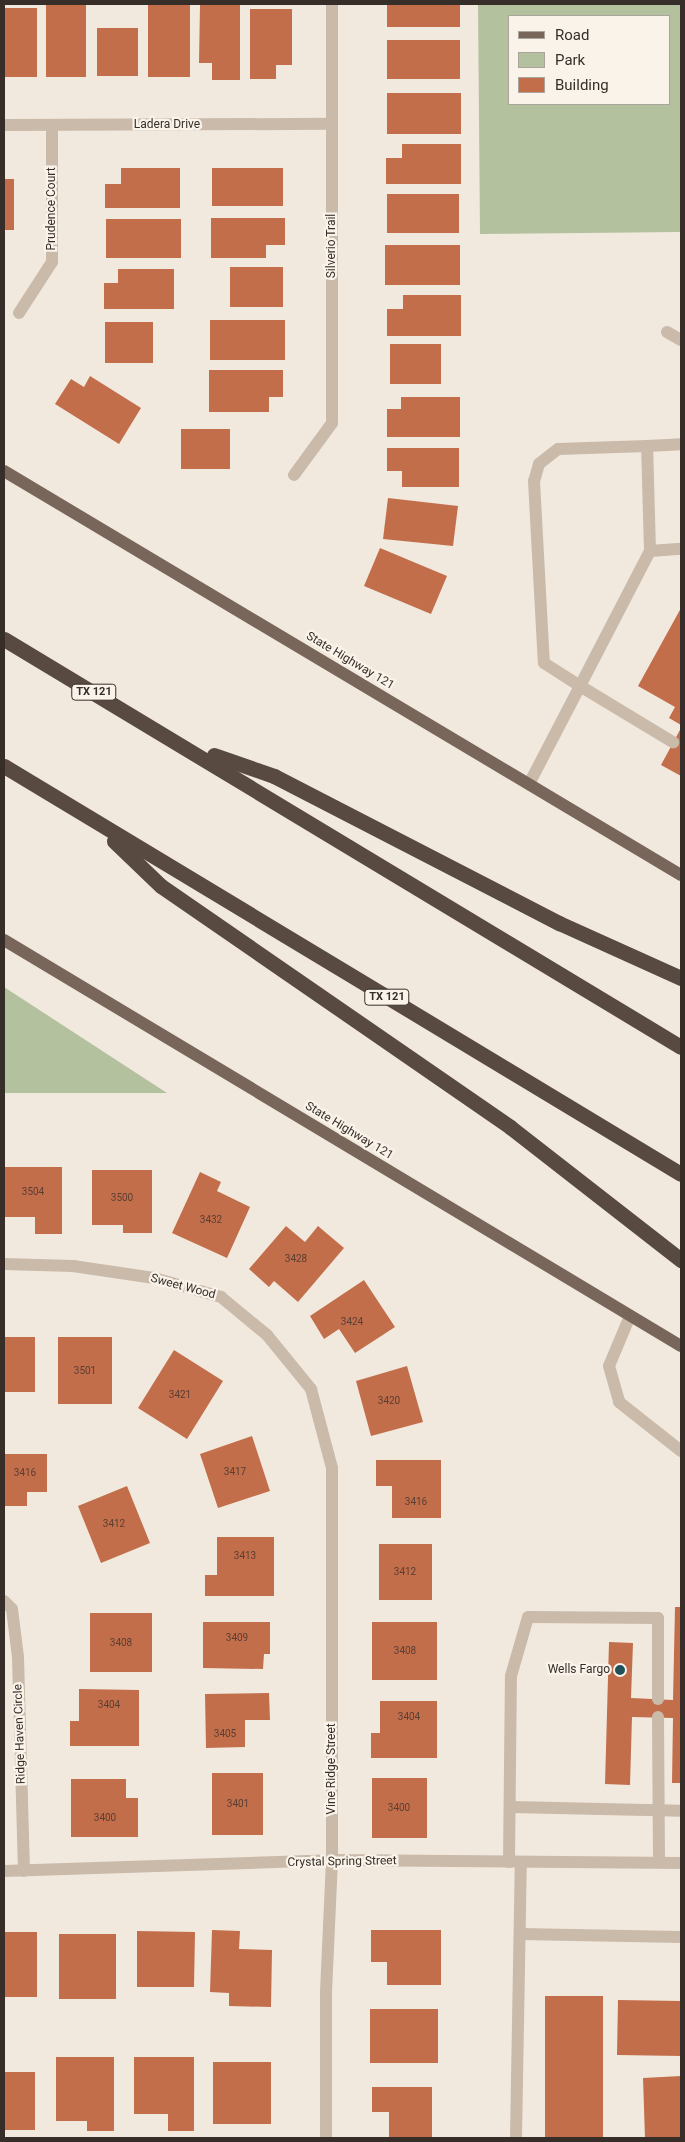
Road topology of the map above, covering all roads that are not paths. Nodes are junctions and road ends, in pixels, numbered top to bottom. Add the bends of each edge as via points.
1 (332, 4) edge
2 (331, 124) junction
3 (52, 125) junction
4 (4, 126) edge
5 (19, 313) dead end
6 (667, 332) dead end
7 (681, 340) edge
8 (681, 444) edge
9 (647, 446) junction
10 (4, 470) edge
11 (294, 475) dead end
12 (681, 549) edge
13 (650, 551) junction
14 (4, 639) edge
15 (580, 686) junction
16 (674, 742) dead end
17 (184, 745) junction
18 (4, 766) edge
19 (529, 784) junction
20 (93, 821) junction
21 (681, 875) edge
22 (4, 940) edge
23 (681, 978) edge
24 (681, 1047) edge
25 (681, 1174) edge
26 (681, 1260) edge
27 (4, 1264) edge
28 (630, 1316) junction
29 (681, 1346) edge
30 (315, 1402) joint
31 (681, 1451) edge
32 (4, 1600) edge
33 (658, 1699) dead end
34 (658, 1718) dead end
35 (511, 1807) junction
36 (658, 1811) junction
37 (681, 1811) edge
38 (332, 1860) junction
39 (515, 1862) junction
40 (659, 1862) junction
41 (681, 1863) edge
42 (4, 1871) edge
43 (24, 1871) junction
44 (520, 1934) junction
45 (681, 1937) edge
46 (326, 2138) edge
47 (516, 2138) edge

1 - 2 street, Silverio Trail
2 - 3 street, Ladera Drive
2 - 11 street, Silverio Trail via 332,423
3 - 4 street, Ladera Drive
3 - 5 street, Prudence Court via 52,262
6 - 7 street
8 - 9 street
9 - 13 street
9 - 15 street via 558,449 539,464 534,481 544,663
10 - 19 main road, State Highway 121
12 - 13 street
13 - 15 street
14 - 17 highway, TX 121
15 - 16 street
15 - 19 street
17 - 23 highway via 274,776 559,923
17 - 24 highway, TX 121
18 - 20 highway, TX 121
19 - 21 main road, State Highway 121
20 - 25 highway, TX 121
20 - 26 highway via 161,886 510,1127
22 - 28 main road, State Highway 121
27 - 30 street, Sweet Wood via 73,1266 154,1278 221,1297 267,1335 311,1389
28 - 29 main road, State Highway 121
28 - 31 street via 609,1366 619,1402
30 - 38 street, Vine Ridge Street via 332,1468
32 - 43 street, Ridge Haven Circle via 12,1609 18,1657
33 - 35 street via 658,1618 528,1617 511,1676
34 - 36 street
35 - 36 street
35 - 39 street
36 - 37 street
36 - 40 street
38 - 39 street, Crystal Spring Street
38 - 43 street, Crystal Spring Street
38 - 46 street, Vine Ridge Street via 326,1992
39 - 40 street, Crystal Spring Street
39 - 44 street
40 - 41 street, Crystal Spring Street
42 - 43 street, Crystal Spring Street
44 - 45 street
44 - 47 street

